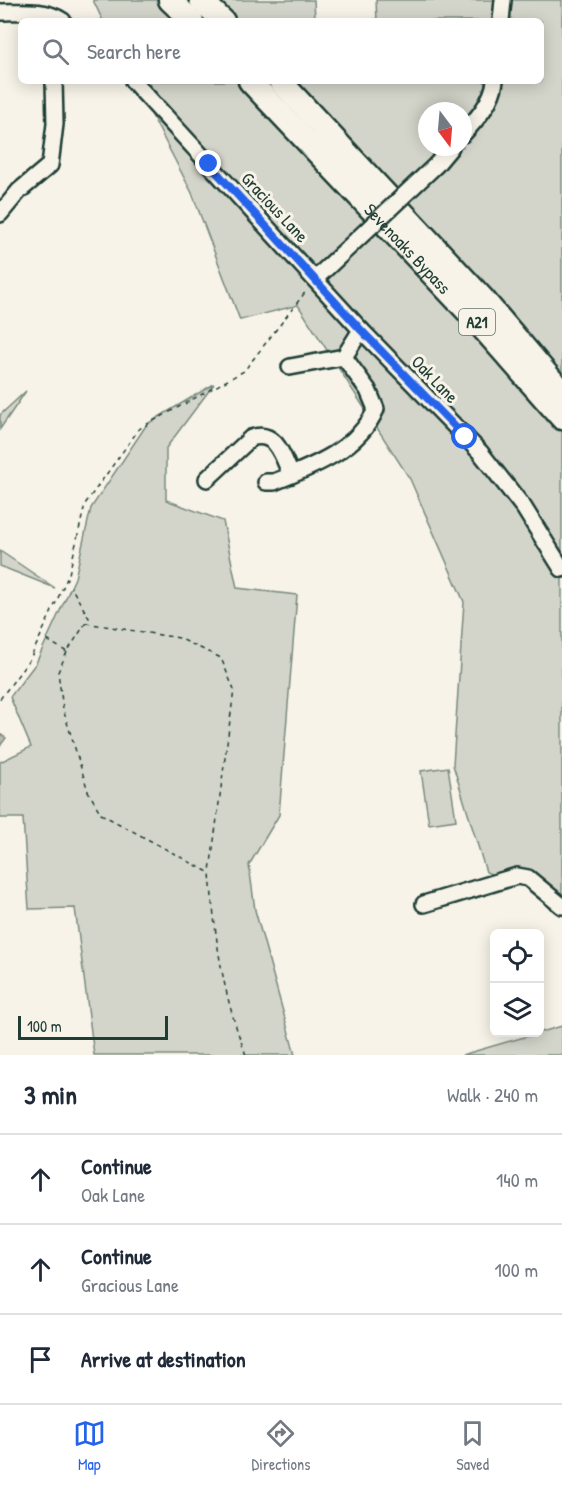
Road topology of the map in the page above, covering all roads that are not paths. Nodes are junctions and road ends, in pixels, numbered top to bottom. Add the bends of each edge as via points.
1 (170, 0) edge
2 (201, 0) edge
3 (503, 0) edge
4 (0, 12) edge
5 (52, 18) edge
6 (189, 18) edge
7 (220, 18) edge
8 (501, 18) edge
9 (54, 84) edge
10 (136, 84) edge
11 (253, 84) edge
12 (283, 84) edge
13 (495, 84) edge
14 (472, 124) edge
15 (444, 156) edge
16 (0, 214) edge
17 (315, 279) junction
18 (361, 330) junction
19 (344, 357) junction
20 (290, 367) dead end
21 (562, 392) edge
22 (562, 418) edge
23 (291, 475) junction
24 (207, 479) dead end
25 (266, 482) dead end
26 (562, 569) edge
27 (424, 904) dead end
28 (562, 906) edge

1 - 6 highway
2 - 7 highway
3 - 8 street
4 - 5 street via 32,12
9 - 16 street via 50,165 19,191
10 - 17 street, Gracious Lane
11 - 22 highway, Sevenoaks Bypass / A21 via 473,317
12 - 21 highway, Sevenoaks Bypass / A21 via 483,299
13 - 14 street
15 - 17 street, bridge
17 - 18 street, Oak Lane
18 - 19 street
18 - 26 street, Oak Lane via 480,452 524,508
19 - 20 street
19 - 23 street via 368,390 376,409 369,425 322,462
23 - 24 street via 277,444 258,435
23 - 25 street
27 - 28 street via 517,876 528,878

